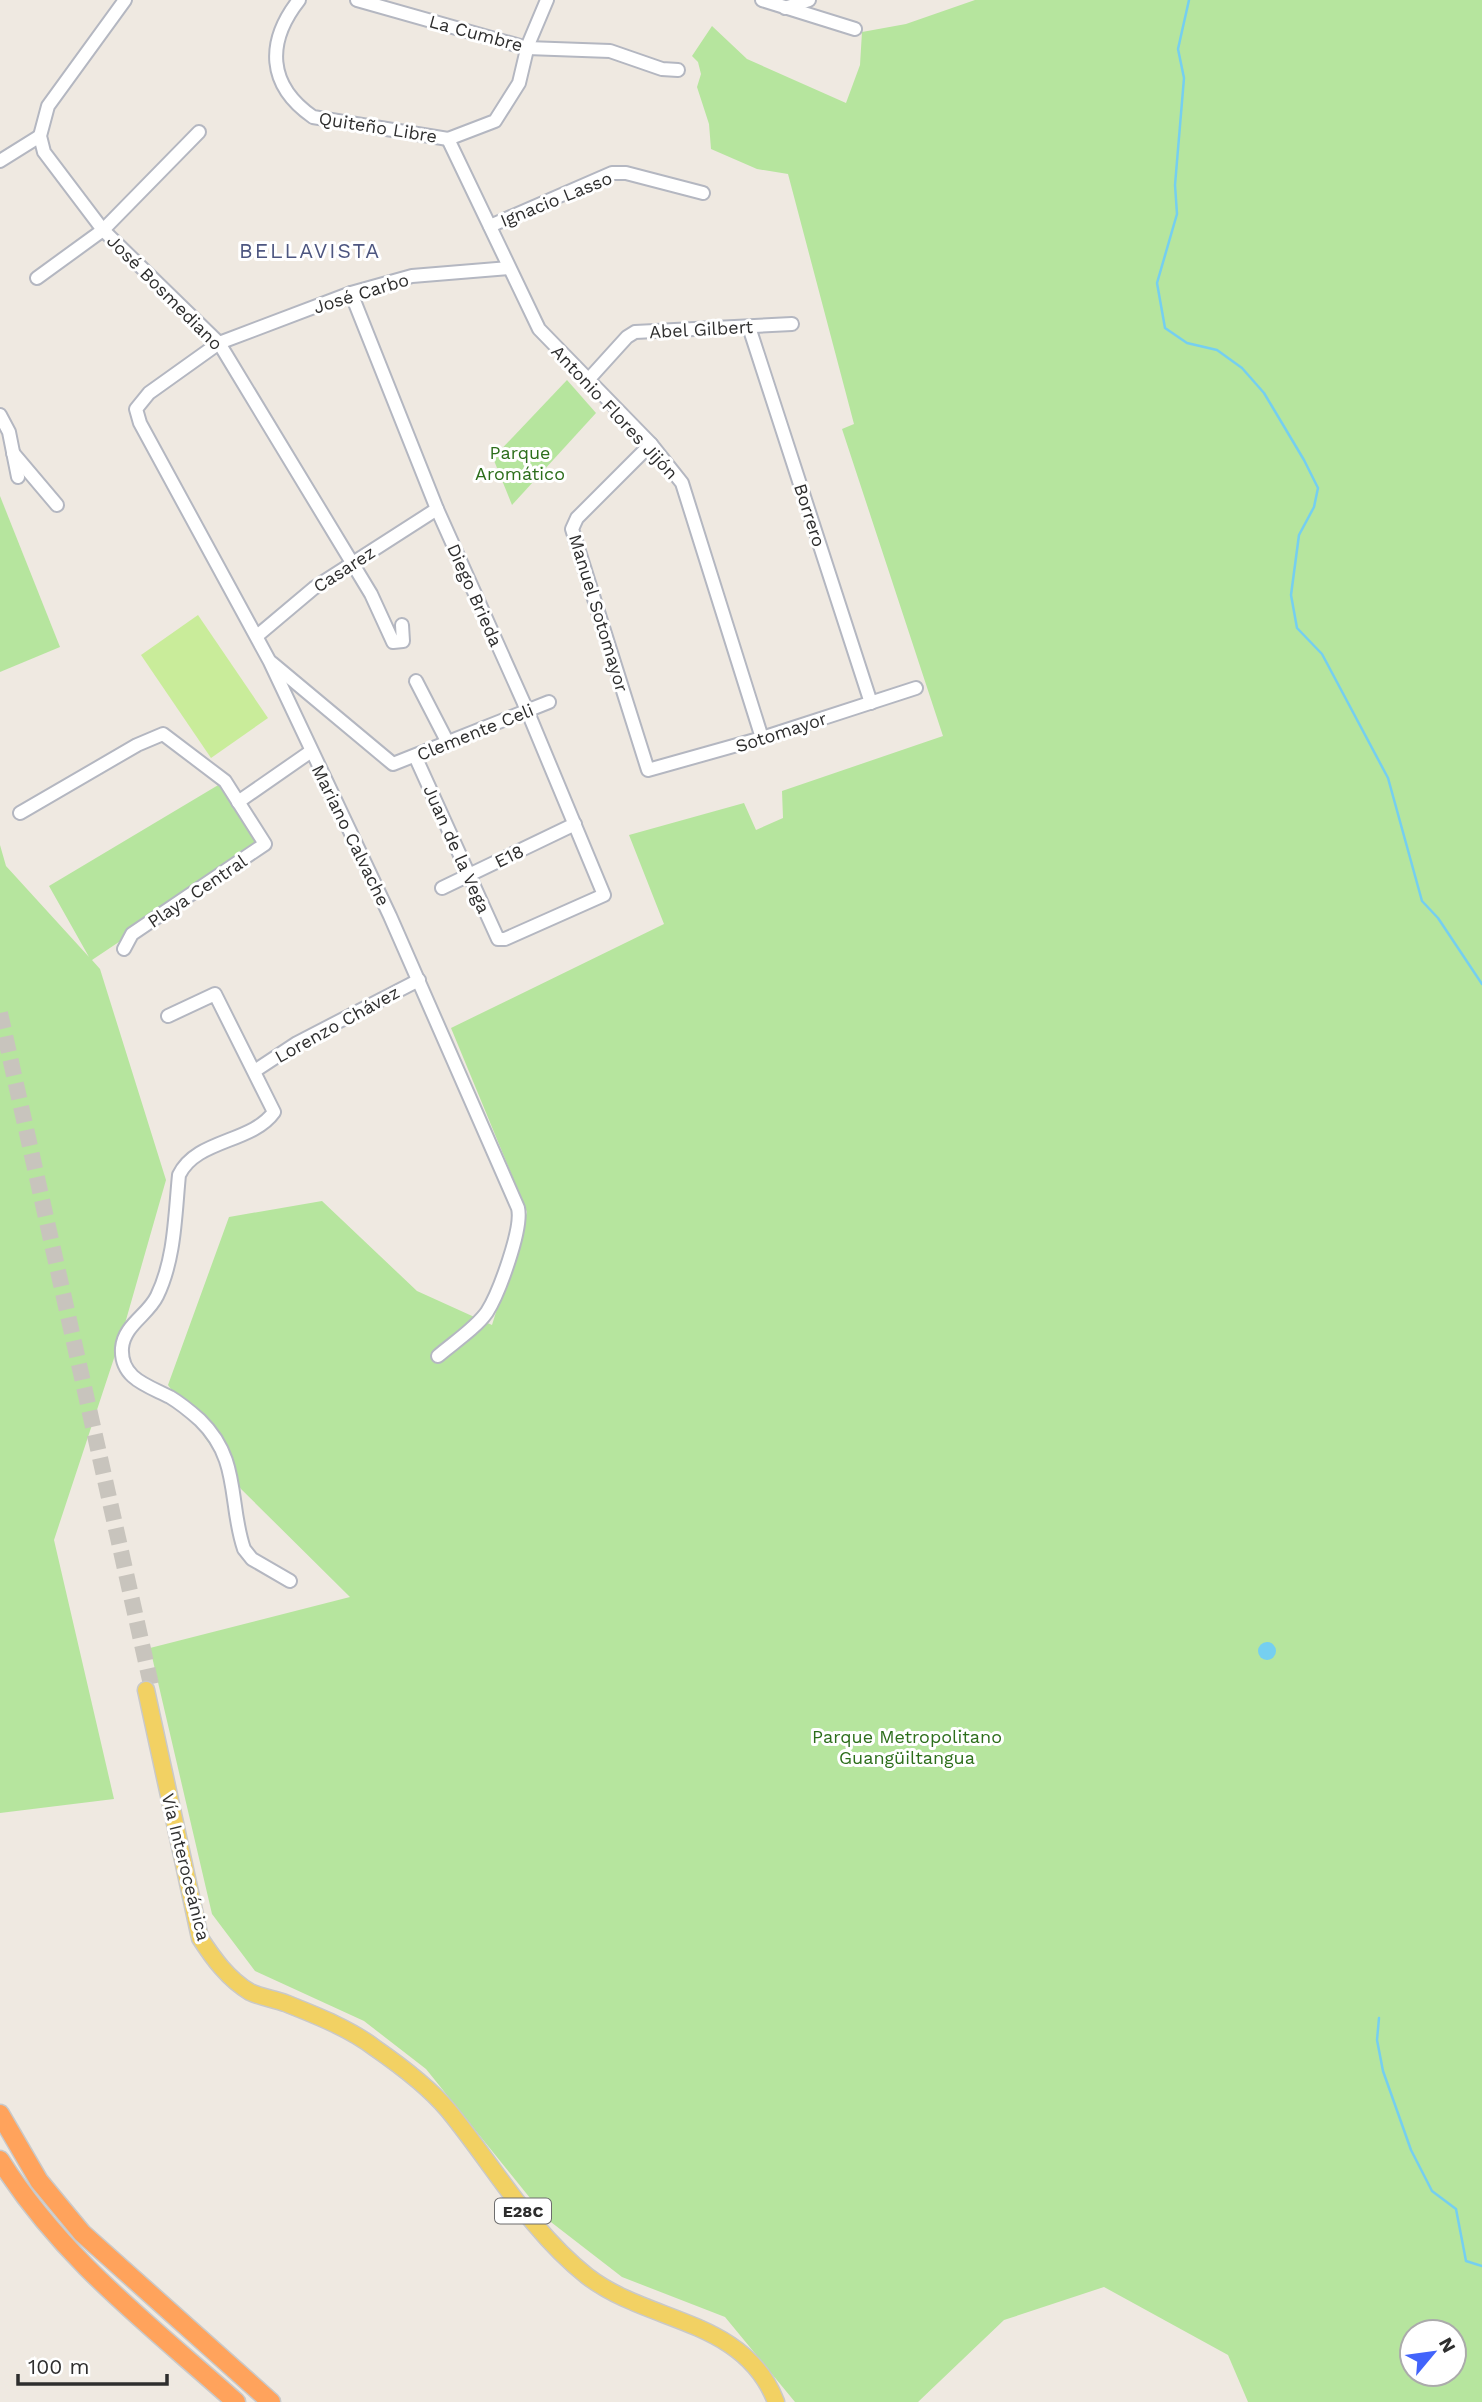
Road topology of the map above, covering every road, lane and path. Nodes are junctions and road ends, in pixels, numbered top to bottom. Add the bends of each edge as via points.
1 (125, 0) edge
2 (299, 0) edge
3 (356, 0) edge
4 (547, 0) edge
5 (762, 0) edge
6 (809, 0) edge
7 (785, 8) junction
8 (855, 29) dead end
9 (527, 48) junction
10 (678, 70) dead end
11 (199, 132) dead end
12 (40, 136) junction
13 (448, 139) junction
14 (0, 161) edge
15 (703, 194) dead end
16 (490, 226) junction
17 (103, 230) junction
18 (509, 268) junction
19 (37, 278) dead end
20 (351, 293) junction
21 (792, 324) dead end
22 (749, 327) junction
23 (219, 344) junction
24 (588, 380) junction
25 (0, 415) edge
26 (651, 444) junction
27 (13, 453) junction
28 (18, 477) dead end
29 (57, 505) dead end
30 (437, 509) junction
31 (351, 564) junction
32 (402, 625) dead end
33 (257, 636) junction
34 (270, 662) junction
35 (416, 681) dead end
36 (916, 688) dead end
37 (549, 702) dead end
38 (872, 703) junction
39 (527, 710) junction
40 (762, 738) junction
41 (448, 743) junction
42 (310, 751) junction
43 (415, 756) junction
44 (647, 769) joint
45 (238, 803) junction
46 (20, 813) dead end
47 (575, 824) junction
48 (468, 876) junction
49 (442, 888) dead end
50 (500, 940) joint
51 (124, 948) dead end
52 (419, 980) junction
53 (168, 1016) dead end
54 (256, 1070) junction
55 (438, 1356) dead end
56 (290, 1581) dead end
57 (149, 1690) tunnel mouth
58 (0, 2113) edge
59 (0, 2160) edge
60 (236, 2402) edge
61 (271, 2402) edge
62 (776, 2402) edge

1 - 12 street via 59,88
2 - 13 street, Quiteño Libre via 280,29 276,63 280,81 300,108 313,117
3 - 9 street, La Cumbre
4 - 9 street, Quiteño Libre
5 - 7 street
6 - 7 street
7 - 8 street
9 - 10 street, La Cumbre via 610,51
9 - 13 street, Quiteño Libre via 513,97 495,121
11 - 17 street
12 - 14 street
12 - 17 street, José Bosmediano via 47,158
13 - 16 street, Antonio Flores Jijón
15 - 16 street, Ignacio Lasso via 612,173
16 - 18 street, Antonio Flores Jijón
17 - 19 street
17 - 23 street, José Bosmediano
18 - 20 street, José Carbo via 412,276
18 - 24 street, Antonio Flores Jijón via 542,332
20 - 23 street, José Carbo
20 - 30 street, Diego Brieda
21 - 22 street, Abel Gilbert
22 - 24 street, Abel Gilbert via 635,332
22 - 38 street, Borrero
23 - 31 street, José Bosmediano
23 - 33 street, Mariano Calvache via 143,398 137,414
24 - 26 street, Antonio Flores Jijón
25 - 27 street
26 - 40 street, Antonio Flores Jijón via 685,490
26 - 44 street, Manuel Sotomayor via 577,518 572,529
27 - 28 street
27 - 29 street
30 - 31 street, Casarez
30 - 39 street, Diego Brieda
31 - 32 street, José Bosmediano via 393,642 405,637
31 - 33 street, Casarez
33 - 34 street, Mariano Calvache
34 - 42 street, Mariano Calvache
34 - 43 street, Clemente Celi via 391,762
35 - 41 street
36 - 38 street, Sotomayor
37 - 39 street, Clemente Celi
38 - 40 street, Sotomayor
39 - 41 street, Clemente Celi
39 - 47 street, Diego Brieda
40 - 44 street, Sotomayor
41 - 43 street, Clemente Celi
42 - 45 street
42 - 52 street, Mariano Calvache
43 - 48 street, Juan de la Vega
45 - 46 street via 225,781 164,734
45 - 51 street, Playa Central via 265,844 134,933
47 - 48 street, E18
47 - 50 street, Diego Brieda via 604,894
48 - 49 street, E18
48 - 50 street, Juan de la Vega
52 - 54 street, Lorenzo Chávez via 297,1043
52 - 55 street, Mariano Calvache via 521,1220 487,1312
53 - 54 street via 215,994
54 - 56 street via 274,1112 192,1158 179,1175 168,1267 156,1298 126,1332 122,1348 124,1363 138,1384 172,1398 201,1421 230,1468 244,1549 252,1559
57 - 62 main road, Vía Interoceánica / E28C via 201,1911 215,1947 245,1977 283,2003 373,2046 412,2077 447,2109 530,2220 589,2278 720,2336 756,2367
58 - 61 highway via 40,2180 82,2233
59 - 60 highway via 64,2246

